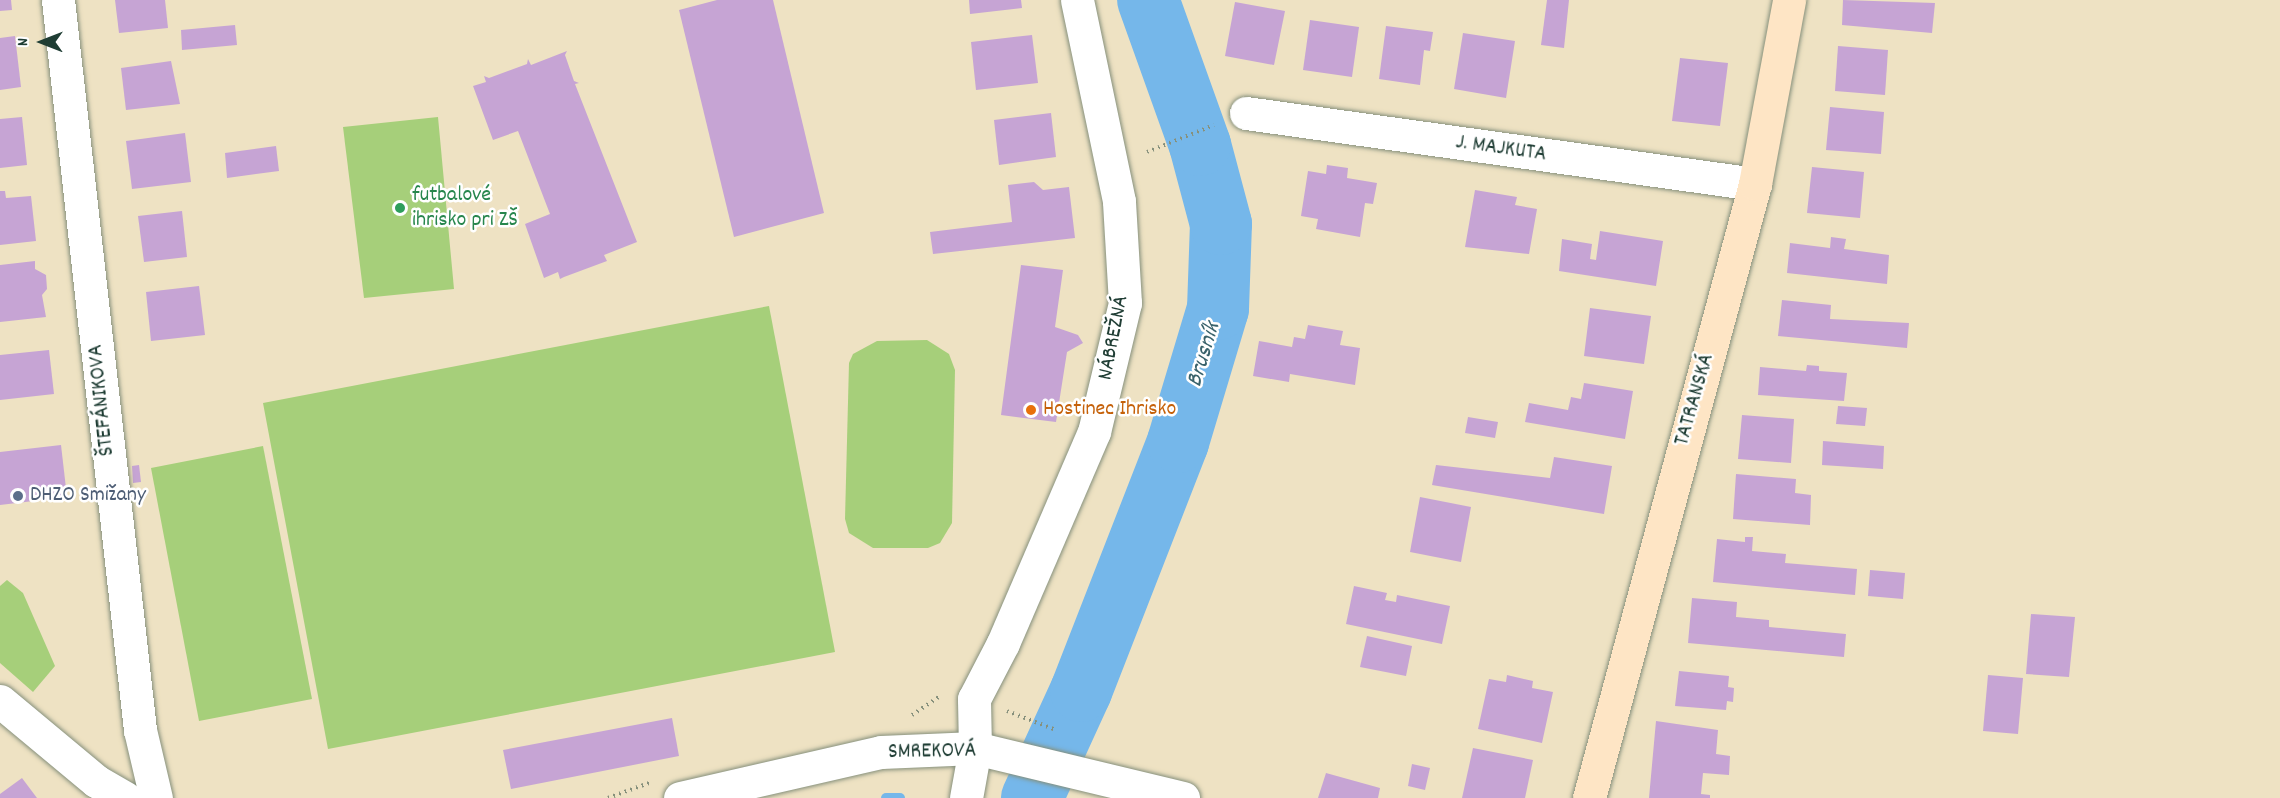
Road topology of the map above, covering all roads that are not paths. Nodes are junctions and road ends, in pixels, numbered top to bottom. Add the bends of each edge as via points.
1 (57, 0) edge
2 (1077, 0) edge
3 (1789, 0) edge
4 (1246, 113) road end
5 (1755, 184) junction
6 (0, 701) edge
7 (975, 748) junction
8 (1084, 783) edge
9 (966, 797) edge
10 (125, 798) edge
11 (156, 798) edge
12 (680, 798) edge
13 (1183, 798) edge
14 (1589, 798) edge

1 - 11 street, ŠTEFÁNIKOVA via 140,730
2 - 7 street, NÁBREŽNÁ via 1119,201 1125,303 1094,432 1003,643 974,699
3 - 5 main road, TATRANSKÁ
4 - 5 street, J. MAJKUTA
5 - 14 main road, TATRANSKÁ
6 - 10 street via 96,781
7 - 8 street, SMREKOVÁ
7 - 9 street, NÁBREŽNÁ
7 - 12 street, SMREKOVÁ via 881,752
8 - 13 street, SMREKOVÁ

